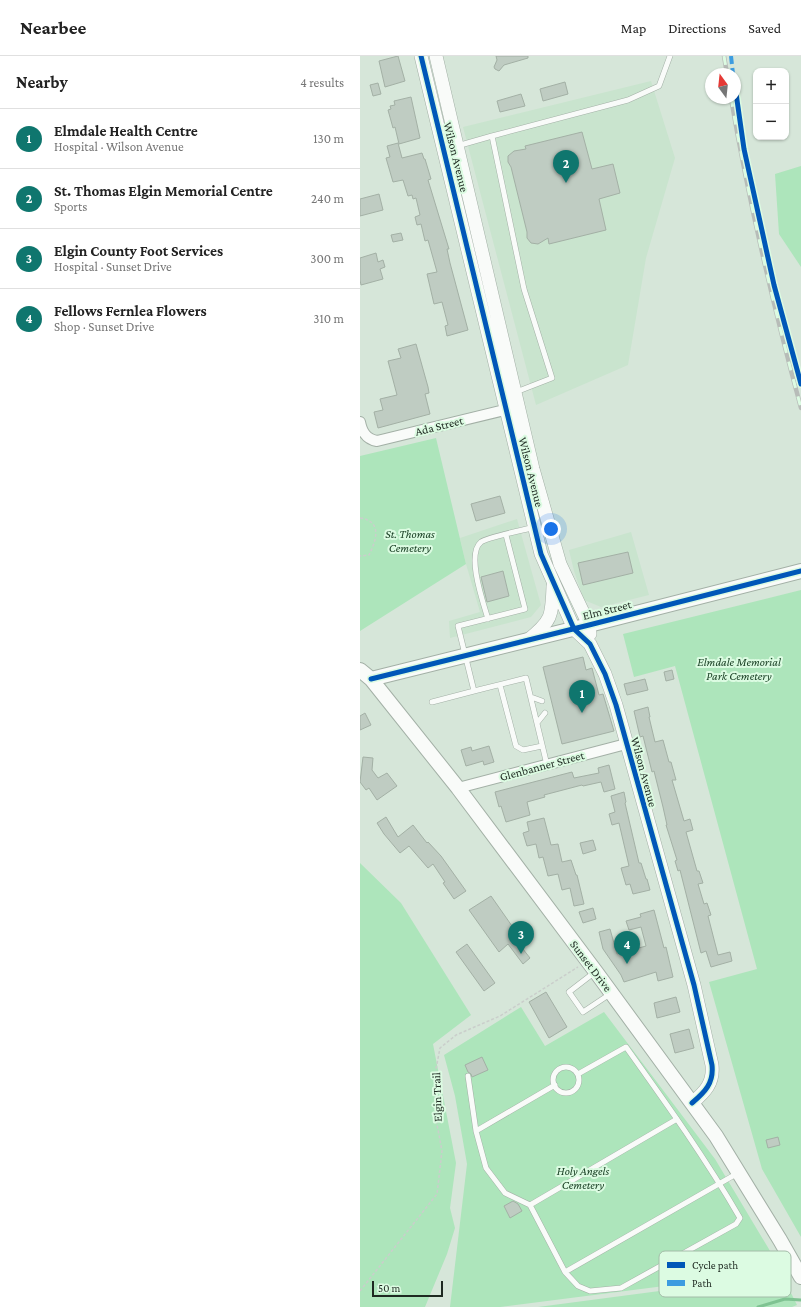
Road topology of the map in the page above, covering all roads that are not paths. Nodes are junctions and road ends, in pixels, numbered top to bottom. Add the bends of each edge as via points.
1 (421, 56) edge
2 (436, 56) edge
3 (670, 56) edge
4 (492, 136) junction
5 (456, 146) junction
6 (482, 280) junction
7 (516, 392) junction
8 (519, 406) junction
9 (506, 409) junction
10 (361, 426) edge
11 (527, 471) junction
12 (535, 527) junction
13 (506, 535) junction
14 (801, 571) edge
15 (553, 582) junction
16 (488, 619) junction
17 (589, 625) junction
18 (574, 629) junction
19 (528, 640) junction
20 (590, 644) junction
21 (465, 656) junction
22 (360, 670) edge
23 (371, 679) junction
24 (500, 685) junction
25 (474, 691) junction
26 (531, 697) junction
27 (542, 701) dead end
28 (432, 702) dead end
29 (546, 713) dead end
30 (537, 723) junction
31 (626, 744) junction
32 (542, 746) junction
33 (547, 765) junction
34 (458, 788) junction
35 (592, 966) junction
36 (611, 993) junction
37 (578, 1074) junction
38 (468, 1076) dead end
39 (555, 1085) junction
40 (692, 1102) junction
41 (677, 1119) junction
42 (476, 1131) junction
43 (739, 1172) junction
44 (720, 1184) junction
45 (530, 1204) junction
46 (687, 1251) edge
47 (786, 1251) edge
48 (791, 1260) edge
49 (659, 1267) edge
50 (565, 1272) junction
51 (801, 1277) edge

1 - 6 street, Wilson Avenue
2 - 5 street, Wilson Avenue
3 - 4 lane via 659,86 628,100
4 - 5 lane
4 - 7 lane via 524,289 552,378
5 - 6 street, Wilson Avenue
6 - 7 street, Wilson Avenue
6 - 9 street, Wilson Avenue
7 - 8 street, Wilson Avenue
8 - 9 street, Ada Street
8 - 11 street, Wilson Avenue
9 - 10 street, Ada Street via 377,441 368,438
9 - 11 street, Wilson Avenue
11 - 12 street, Wilson Avenue
11 - 17 street, Wilson Avenue via 560,564
12 - 13 lane
12 - 15 street, Wilson Avenue via 541,554
13 - 16 lane via 489,538 478,546 475,567
13 - 16 lane via 525,609
14 - 17 main road, Elm Street
15 - 18 street, Wilson Avenue
15 - 19 street via 549,619 542,629
16 - 21 lane via 458,626
17 - 18 main road, Elm Street
17 - 20 street, Wilson Avenue
18 - 19 main road, Elm Street
18 - 20 street, Wilson Avenue
19 - 21 main road, Elm Street
20 - 31 street, Wilson Avenue via 605,674
21 - 23 main road, Elm Street
21 - 25 lane
22 - 23 main road, Sunset Drive
23 - 34 main road, Sunset Drive
24 - 25 lane
24 - 26 lane via 526,678
24 - 32 lane via 516,746 524,750
25 - 28 lane
26 - 27 lane
26 - 30 lane
29 - 30 lane
30 - 32 lane
31 - 33 street, Glenbanner Street
31 - 40 street, Wilson Avenue via 694,985 712,1066 713,1073 709,1085
32 - 33 lane
33 - 34 street, Glenbanner Street
34 - 35 main road, Sunset Drive
35 - 36 main road, Sunset Drive
35 - 36 lane via 569,992 583,1012
36 - 40 main road, Sunset Drive
37 - 39 lane via 571,1068 562,1068 555,1074
37 - 39 lane via 579,1083 575,1090 566,1094
37 - 41 lane via 626,1047
38 - 42 lane
39 - 42 lane
40 - 43 main road, Sunset Drive
41 - 44 lane
41 - 45 lane
42 - 45 lane via 486,1168 506,1193
43 - 44 lane
43 - 47 main road, Sunset Drive
44 - 46 lane via 740,1218 736,1224
44 - 50 lane
45 - 50 lane
48 - 51 main road, Sunset Drive
49 - 50 lane via 621,1288 590,1291 578,1286

